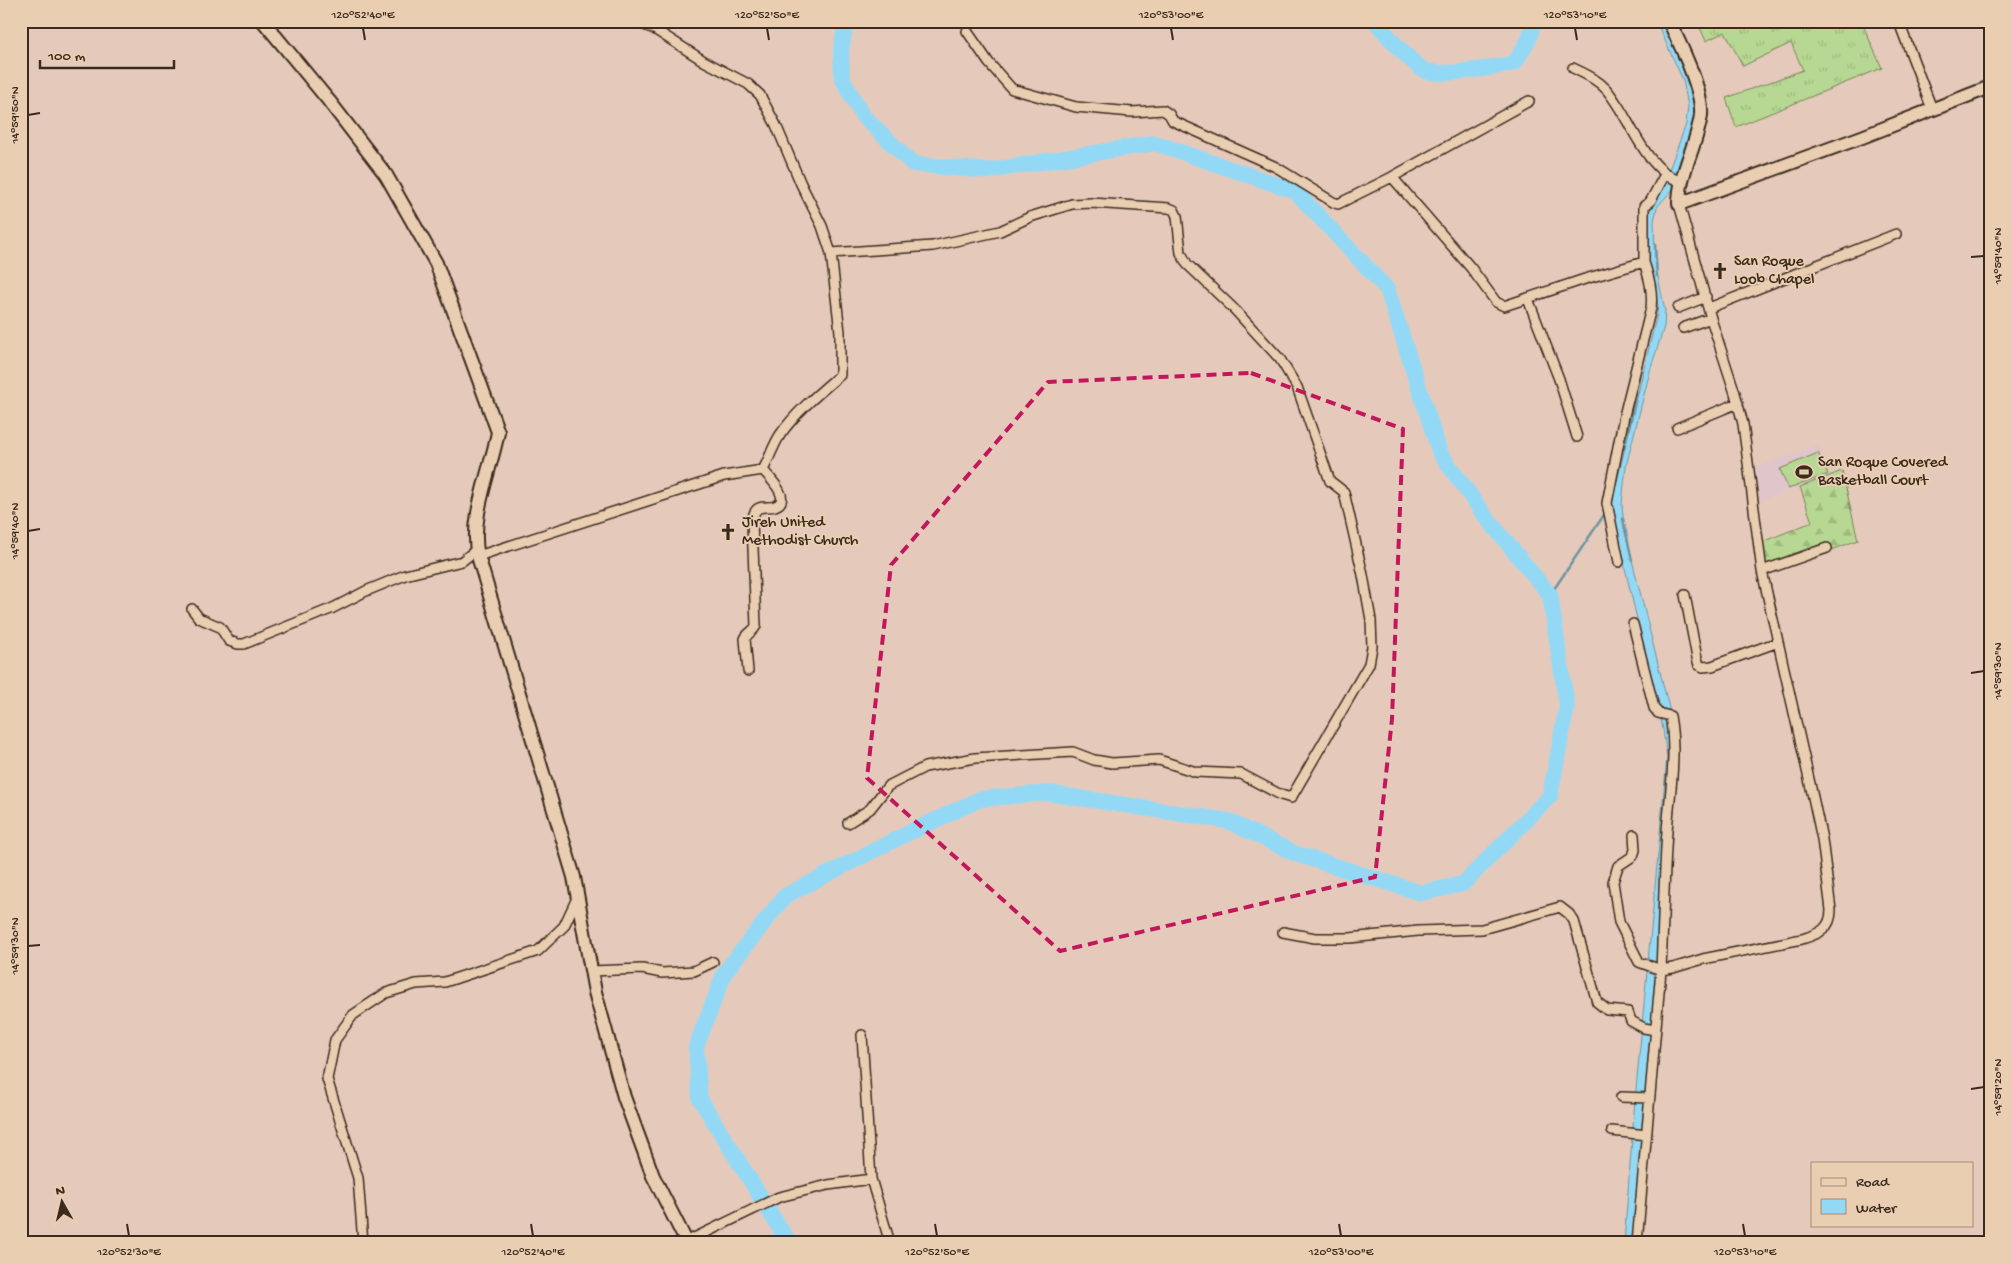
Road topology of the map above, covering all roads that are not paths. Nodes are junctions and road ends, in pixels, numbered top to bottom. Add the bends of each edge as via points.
1 (263, 21) edge
2 (634, 21) edge
3 (677, 21) edge
4 (1669, 21) edge
5 (1900, 25) dead end
6 (654, 29) junction
7 (967, 31) dead end
8 (1573, 68) dead end
9 (1990, 87) edge
10 (1528, 100) dead end
11 (1932, 110) junction
12 (1666, 174) junction
13 (1392, 177) junction
14 (1680, 181) junction
15 (1679, 204) junction
16 (1896, 234) dead end
17 (830, 252) junction
18 (1644, 262) junction
19 (1706, 297) junction
20 (1528, 299) junction
21 (1678, 308) dead end
22 (1708, 308) junction
23 (1711, 318) junction
24 (1683, 328) dead end
25 (1738, 403) junction
26 (1677, 428) dead end
27 (1578, 437) dead end
28 (763, 470) junction
29 (1827, 548) dead end
30 (477, 553) junction
31 (1619, 562) dead end
32 (1762, 571) junction
33 (1685, 595) dead end
34 (192, 609) dead end
35 (1633, 624) dead end
36 (1778, 642) junction
37 (748, 671) dead end
38 (848, 823) dead end
39 (1634, 835) dead end
40 (578, 896) junction
41 (1283, 932) dead end
42 (713, 962) dead end
43 (1655, 968) junction
44 (591, 971) junction
45 (1650, 1029) junction
46 (862, 1035) dead end
47 (1621, 1097) dead end
48 (1644, 1098) junction
49 (1612, 1132) dead end
50 (1640, 1135) junction
51 (871, 1179) junction
52 (686, 1242) edge
53 (362, 1243) edge
54 (890, 1243) edge
55 (1638, 1243) edge

1 - 30 street via 386,175 436,263 498,432 476,519
2 - 6 street
3 - 6 street
4 - 14 street via 1696,83 1701,113
5 - 11 street
6 - 17 street via 748,84 760,95 822,226
7 - 13 street via 1012,89 1076,108 1132,112 1163,110 1173,121 1276,167 1338,204
8 - 12 street via 1606,89 1654,163
9 - 11 street
10 - 13 street
11 - 15 street
12 - 14 street
12 - 18 street via 1650,202 1644,206
13 - 20 street via 1496,302 1504,306
14 - 15 street
15 - 19 street
16 - 22 street
17 - 28 street via 840,332 840,375 785,430
17 - 38 street via 933,246 1000,231 1030,217 1072,204 1174,210 1181,253 1188,264 1280,359 1297,387 1330,480 1344,492 1363,575 1372,647 1369,664 1291,798 1241,774 1196,772 1159,760 1112,763 1073,752 975,758 925,767 888,786 870,809
18 - 20 street
18 - 31 street via 1651,286 1651,308 1624,416 1608,503
19 - 21 street
19 - 22 street
20 - 27 street
22 - 23 street
23 - 24 street
23 - 25 street
25 - 26 street
25 - 32 street
28 - 30 street via 724,476
28 - 37 street via 781,495 779,505 755,511 752,522 756,626 745,639
29 - 32 street
30 - 34 street via 462,561 405,576 244,644 229,641 220,627 199,618
30 - 40 street
32 - 36 street
33 - 36 street via 1699,665 1712,666
35 - 43 street via 1654,708 1670,716 1674,752
36 - 43 street via 1822,839 1831,918 1822,931 1802,939 1673,968
39 - 43 street via 1633,856 1618,866 1613,882 1615,899 1619,922 1639,962
40 - 44 street
40 - 53 street via 564,926 538,951 445,982 416,984 386,993 353,1015 335,1040 327,1079 358,1178
41 - 45 street via 1316,938 1350,938 1482,929 1560,907 1574,921 1597,1002 1607,1010 1628,1012 1631,1022
42 - 44 street via 694,971 662,972 642,968
43 - 45 street
44 - 52 street via 603,1028 624,1097 653,1176
45 - 48 street
46 - 51 street
47 - 48 street
48 - 50 street
49 - 50 street
50 - 55 street
51 - 52 street via 779,1197
51 - 54 street

